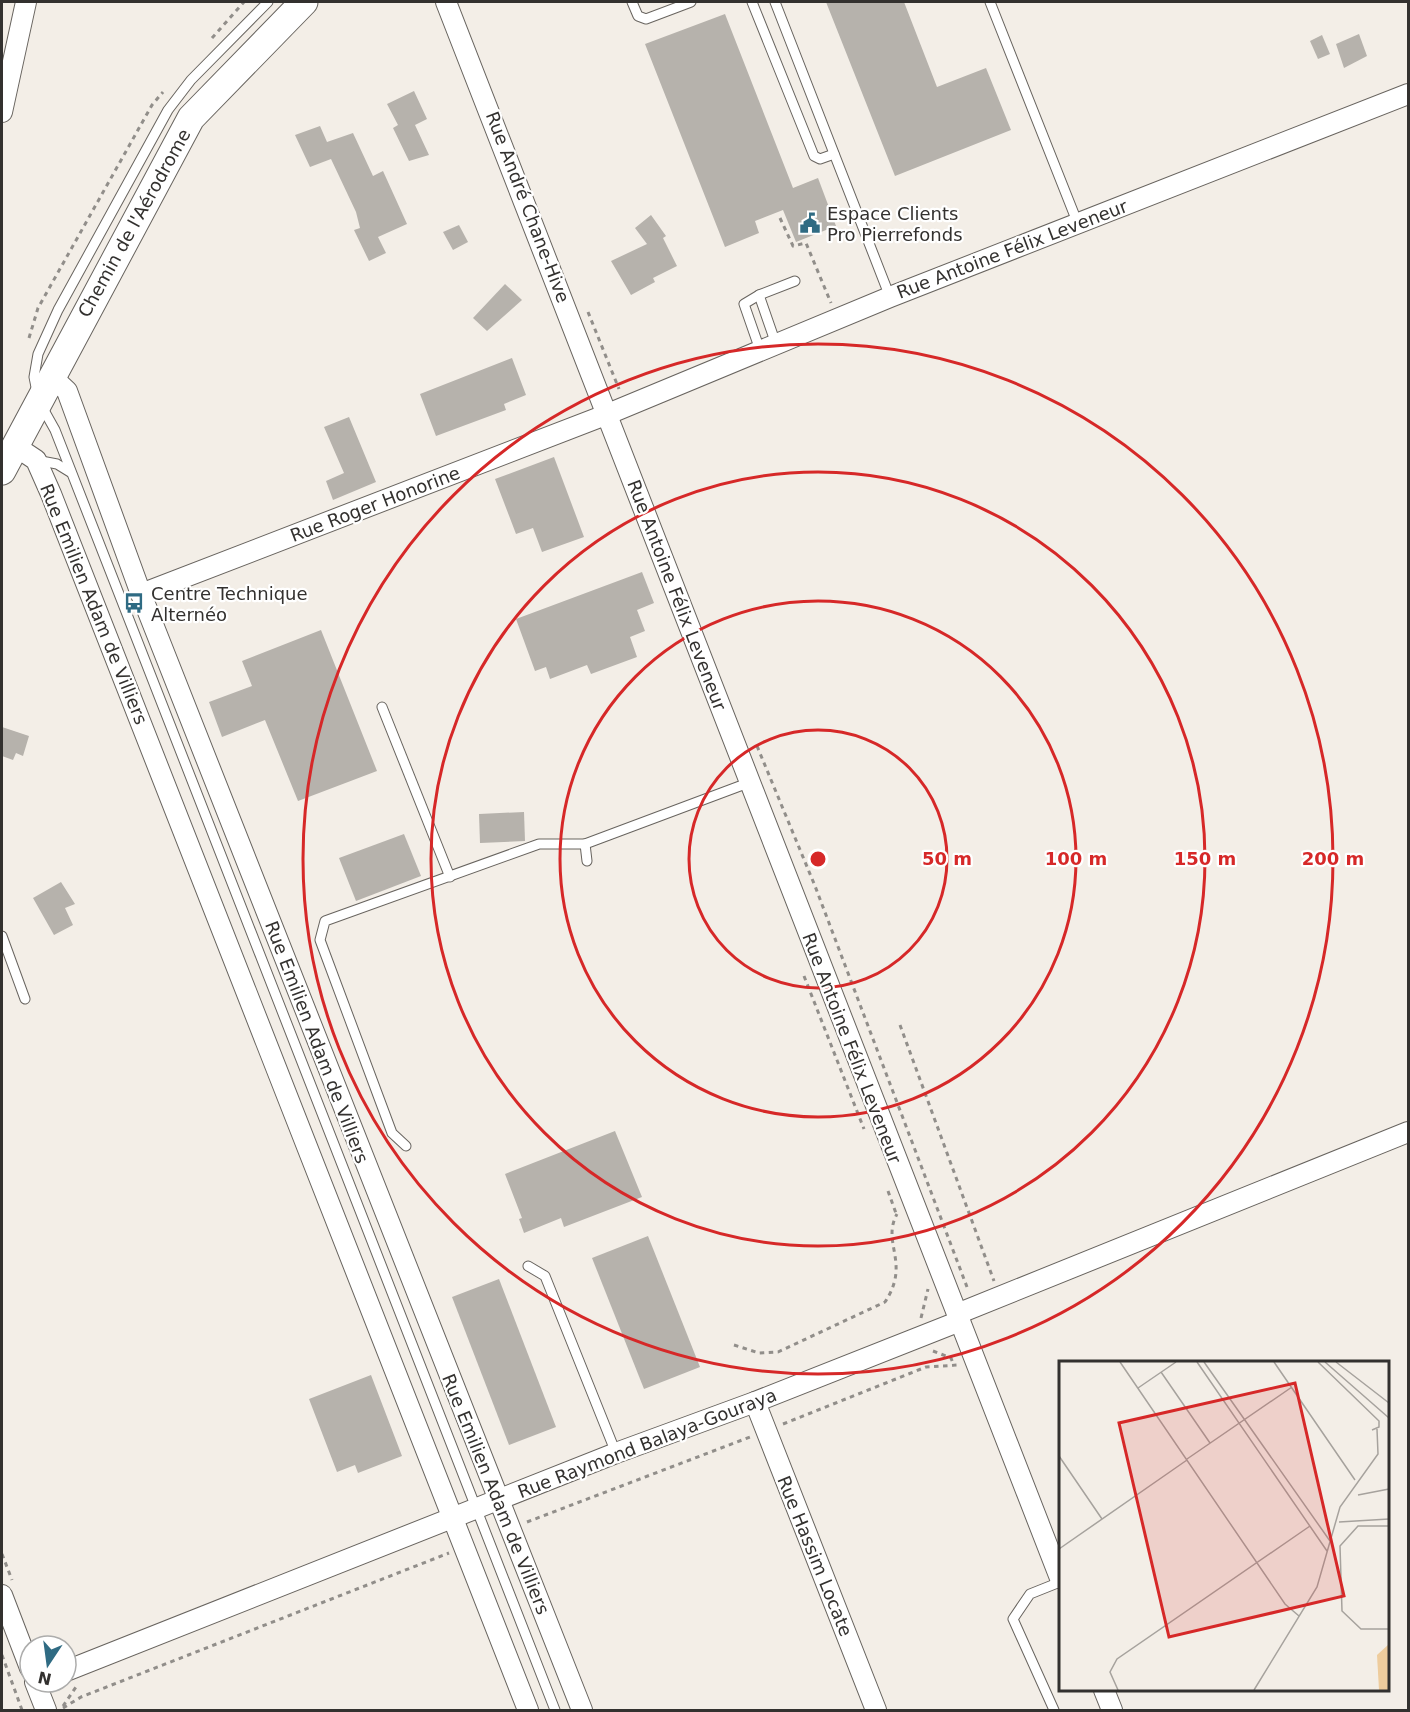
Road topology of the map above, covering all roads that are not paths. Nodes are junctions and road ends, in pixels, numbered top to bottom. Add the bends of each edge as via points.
1 (26, 2) edge
2 (268, 2) edge
3 (304, 2) edge
4 (446, 2) edge
5 (632, 2) edge
6 (691, 2) edge
7 (752, 2) edge
8 (775, 2) edge
9 (990, 2) edge
10 (1408, 94) edge
11 (2, 112) edge
12 (834, 154) junction
13 (1078, 224) junction
14 (795, 281) dead end
15 (759, 295) junction
16 (890, 297) junction
17 (768, 347) junction
18 (51, 376) junction
19 (38, 400) junction
20 (608, 414) junction
21 (25, 453) junction
22 (2, 471) edge
23 (70, 472) junction
24 (141, 594) junction
25 (382, 707) dead end
26 (748, 783) junction
27 (585, 844) junction
28 (587, 861) dead end
29 (450, 878) junction
30 (2, 936) edge
31 (25, 999) dead end
32 (1408, 1132) edge
33 (406, 1146) dead end
34 (528, 1266) dead end
35 (958, 1317) junction
36 (754, 1402) junction
37 (616, 1453) junction
38 (498, 1499) junction
39 (476, 1509) junction
40 (452, 1520) junction
41 (1059, 1577) edge
42 (1059, 1580) edge
43 (2, 1594) edge
44 (18, 1636) edge
45 (78, 1666) edge
46 (1105, 1691) edge
47 (40, 1694) edge
48 (46, 1710) edge
49 (528, 1710) edge
50 (555, 1710) edge
51 (582, 1710) edge
52 (876, 1710) edge
53 (1054, 1710) edge
54 (1113, 1710) edge

1 - 11 street
2 - 19 lane via 190,80 168,110 38,354 34,377
3 - 18 main road, Chemin de l'Aérodrome via 191,118
4 - 20 street, Rue André Chane-Hive
5 - 6 lane via 638,16 646,19
7 - 12 lane via 814,156 820,159
8 - 12 lane
9 - 13 lane
10 - 13 street, Rue Antoine Félix Leveneur
12 - 16 lane
13 - 16 street, Rue Antoine Félix Leveneur
14 - 15 lane
15 - 17 lane
15 - 17 lane via 744,304
16 - 17 street, Rue Antoine Félix Leveneur
17 - 20 street, Rue Antoine Félix Leveneur
18 - 19 main road, Chemin de l'Aérodrome
18 - 24 street, Rue Emilien Adam de Villiers via 67,391
19 - 21 main road, Chemin de l'Aérodrome
19 - 23 lane via 55,430
20 - 24 street, Rue Roger Honorine
20 - 26 street, Rue Antoine Félix Leveneur
21 - 22 main road, Chemin de l'Aérodrome
21 - 23 lane
21 - 40 street, Rue Emilien Adam de Villiers
23 - 39 lane
24 - 38 street, Rue Emilien Adam de Villiers
25 - 29 lane
26 - 27 lane
26 - 35 street, Rue Antoine Félix Leveneur via 905,1210
27 - 28 lane
27 - 29 lane via 539,844
29 - 33 lane via 325,921 320,940 392,1133
30 - 31 lane
32 - 35 street, Rue Raymond Balaya-Gouraya
34 - 37 lane via 545,1276
35 - 36 street, Rue Raymond Balaya-Gouraya
35 - 41 street, Rue Antoine Félix Leveneur
36 - 37 street, Rue Raymond Balaya-Gouraya
36 - 52 street, Rue Hassim Locate
37 - 38 street, Rue Raymond Balaya-Gouraya
38 - 39 street, Rue Raymond Balaya-Gouraya
38 - 51 street, Rue Emilien Adam de Villiers
39 - 40 street, Rue Raymond Balaya-Gouraya
39 - 50 lane
40 - 45 street, Rue Raymond Balaya-Gouraya
40 - 49 street, Rue Emilien Adam de Villiers
42 - 53 lane via 1030,1594 1013,1619
43 - 44 street
46 - 54 street
47 - 48 street

